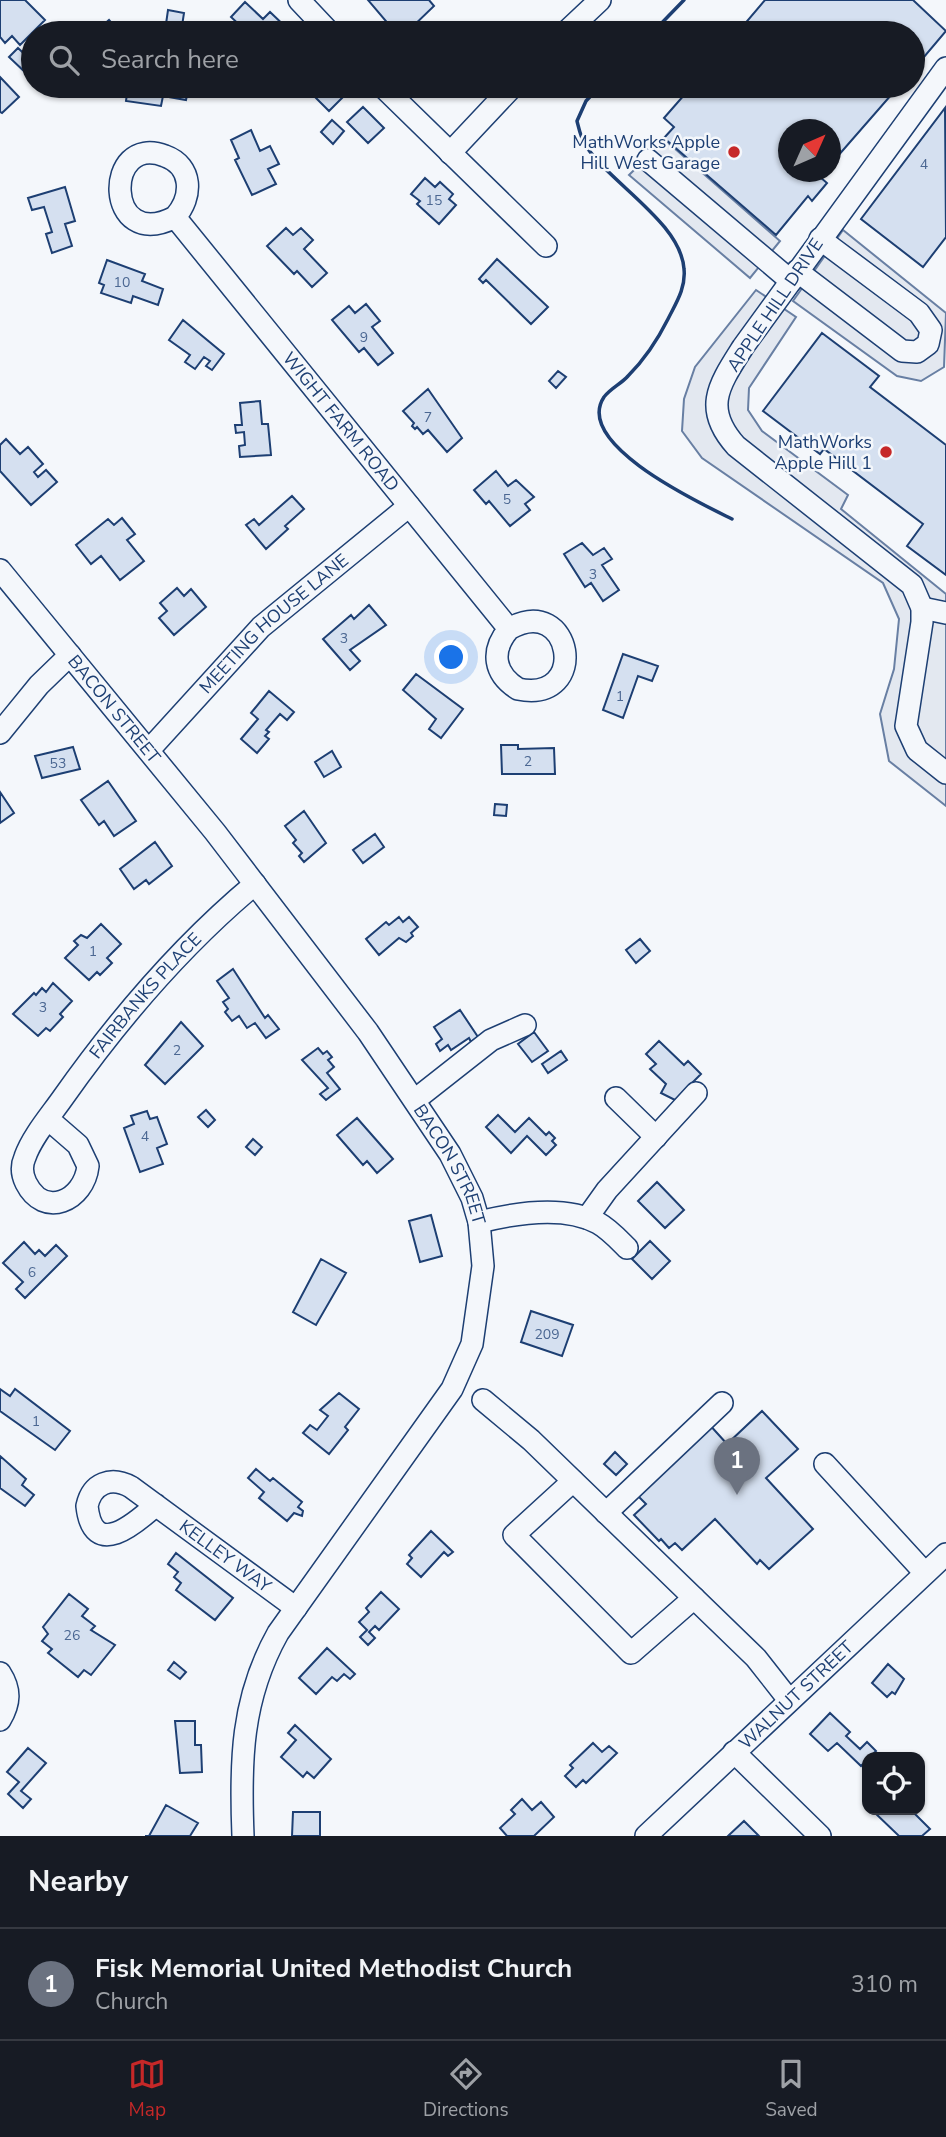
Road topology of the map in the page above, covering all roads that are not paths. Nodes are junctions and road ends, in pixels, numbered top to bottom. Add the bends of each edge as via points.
1 (600, 0) edge
2 (302, 1) edge
3 (320, 21) edge
4 (578, 21) edge
5 (946, 68) edge
6 (937, 88) edge
7 (394, 98) edge
8 (502, 98) edge
9 (450, 152) junction
10 (648, 160) dead end
11 (175, 217) dead end
12 (820, 239) junction
13 (546, 246) dead end
14 (794, 276) junction
15 (409, 506) junction
16 (0, 570) edge
17 (922, 608) junction
18 (946, 612) edge
19 (509, 629) dead end
20 (70, 655) junction
21 (0, 733) edge
22 (149, 750) junction
23 (946, 773) edge
24 (255, 884) junction
25 (525, 1025) dead end
26 (696, 1093) dead end
27 (616, 1098) dead end
28 (415, 1099) junction
29 (48, 1119) dead end
30 (656, 1138) junction
31 (587, 1218) junction
32 (479, 1222) junction
33 (627, 1248) dead end
34 (483, 1400) dead end
35 (722, 1403) dead end
36 (825, 1464) dead end
37 (573, 1481) junction
38 (156, 1505) dead end
39 (606, 1513) junction
40 (946, 1554) edge
41 (925, 1573) junction
42 (694, 1598) junction
43 (296, 1608) junction
44 (4, 1680) edge
45 (789, 1700) junction
46 (0, 1720) edge
47 (734, 1752) junction
48 (243, 1836) edge
49 (646, 1836) edge
50 (820, 1836) edge

1 - 4 street
2 - 3 street
5 - 6 street, APPLE HILL DRIVE
6 - 12 street, APPLE HILL DRIVE
7 - 9 street
8 - 9 street
9 - 13 street
10 - 14 street
11 - 15 street, WIGHT FARM ROAD
12 - 14 street, APPLE HILL DRIVE
12 - 14 street via 919,313 931,330 929,344 917,352 902,351
14 - 17 street, APPLE HILL DRIVE via 729,370 716,403 717,418 724,433 751,460 903,576
15 - 19 street, WIGHT FARM ROAD
15 - 22 street, MEETING HOUSE LANE via 261,627
16 - 20 street, BACON STREET
17 - 18 street
17 - 23 street via 906,726 917,750
20 - 21 street
20 - 22 street, BACON STREET
22 - 24 street, BACON STREET
24 - 28 street, BACON STREET
24 - 29 street, FAIRBANKS PLACE via 216,917 166,971
25 - 28 street via 491,1040
26 - 30 street
27 - 30 street
28 - 32 street, BACON STREET via 463,1178
30 - 31 street
31 - 32 street via 531,1213
31 - 33 street via 600,1223
32 - 43 street, BACON STREET via 481,1293 472,1344 453,1389
34 - 37 street
35 - 39 street
36 - 41 street
37 - 39 street
37 - 42 street via 514,1535 631,1653
38 - 43 street, KELLEY WAY
39 - 42 street
40 - 41 street, WALNUT STREET
41 - 45 street, WALNUT STREET
42 - 45 street via 756,1658
43 - 48 street, BACON STREET via 262,1663 250,1698
44 - 46 street via 9,1699
45 - 47 street, WALNUT STREET
47 - 49 street, WALNUT STREET
47 - 50 street

